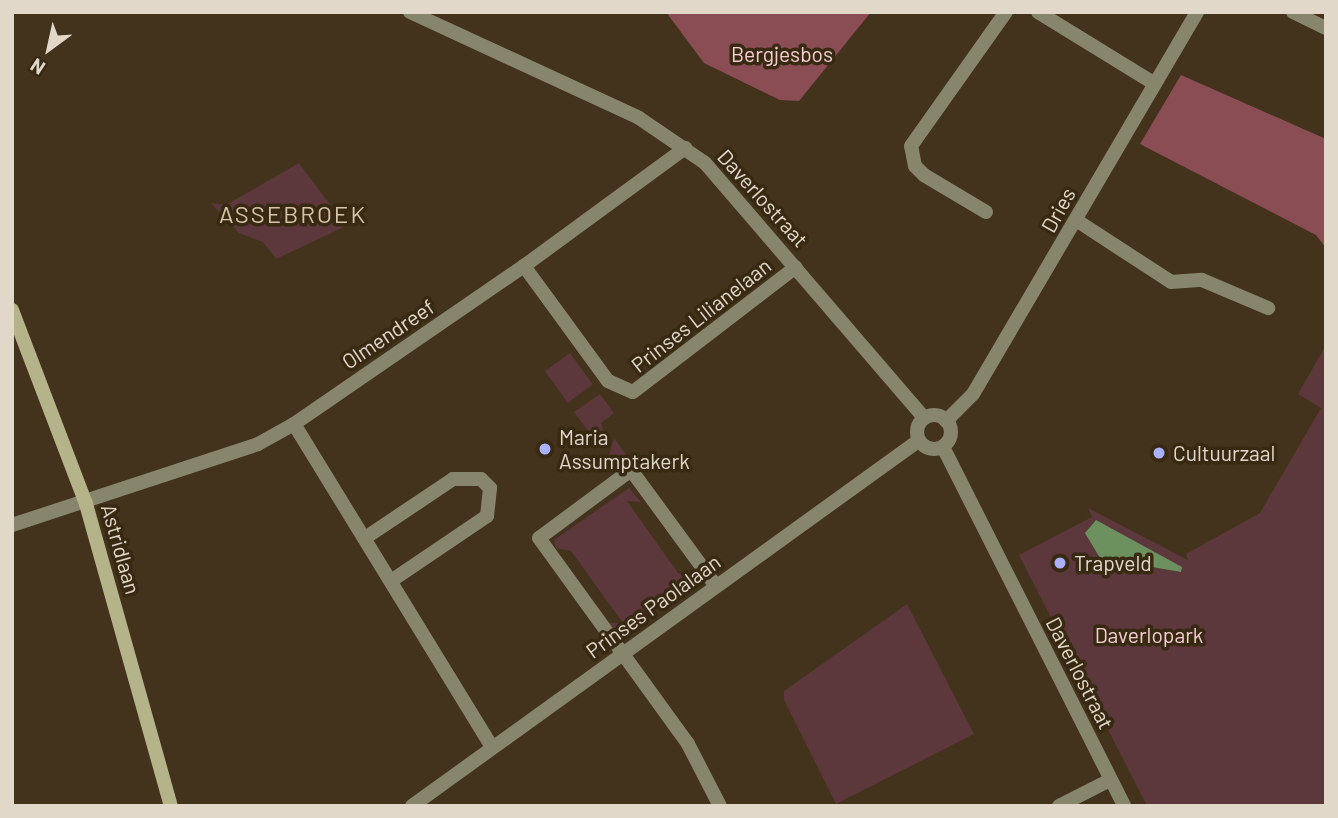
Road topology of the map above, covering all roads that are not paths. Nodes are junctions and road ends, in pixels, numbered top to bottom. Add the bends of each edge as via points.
1 (410, 12) edge
2 (1006, 12) edge
3 (1038, 12) edge
4 (1197, 12) edge
5 (1293, 12) edge
6 (1326, 28) edge
7 (1155, 84) junction
8 (685, 148) junction
9 (986, 212) dead end
10 (1076, 220) junction
11 (524, 266) junction
12 (796, 267) junction
13 (1268, 307) dead end
14 (12, 310) edge
15 (923, 418) junction
16 (946, 421) junction
17 (294, 424) junction
18 (918, 441) junction
19 (943, 447) junction
20 (86, 504) junction
21 (12, 525) edge
22 (365, 538) junction
23 (390, 581) junction
24 (716, 586) junction
25 (622, 654) junction
26 (492, 747) junction
27 (1110, 780) junction
28 (171, 806) edge
29 (412, 806) edge
30 (720, 806) edge
31 (1059, 806) edge
32 (1124, 806) edge

1 - 8 street, Daverlostraat via 639,118
2 - 9 street via 911,146 915,166 924,175
3 - 7 street
4 - 7 street, Dries
5 - 6 street
7 - 10 street, Dries
8 - 11 street, Olmendreef
8 - 12 street, Daverlostraat via 729,187
10 - 13 street via 1171,282 1202,281
10 - 16 street, Dries via 973,394
11 - 12 street, Prinses Lilianelaan via 608,381 633,392
11 - 17 street, Olmendreef
12 - 15 street, Daverlostraat
14 - 20 main road, Astridlaan
15 - 16 street via 935,415
15 - 18 street via 917,429
16 - 19 street via 950,438
17 - 20 street, Olmendreef via 258,444
17 - 22 street
18 - 19 street via 927,448
18 - 24 street, Prinses Paolalaan
19 - 27 street, Daverlostraat
20 - 21 street, Olmendreef
20 - 28 main road, Astridlaan
22 - 23 street
22 - 23 street via 453,479 481,479 490,488 487,516
23 - 26 street
24 - 25 street, Prinses Paolalaan
24 - 25 street via 631,470 539,538
25 - 26 street, Prinses Paolalaan
25 - 30 street via 688,744
26 - 29 street, Prinses Paolalaan
27 - 31 street
27 - 32 street, Daverlostraat

